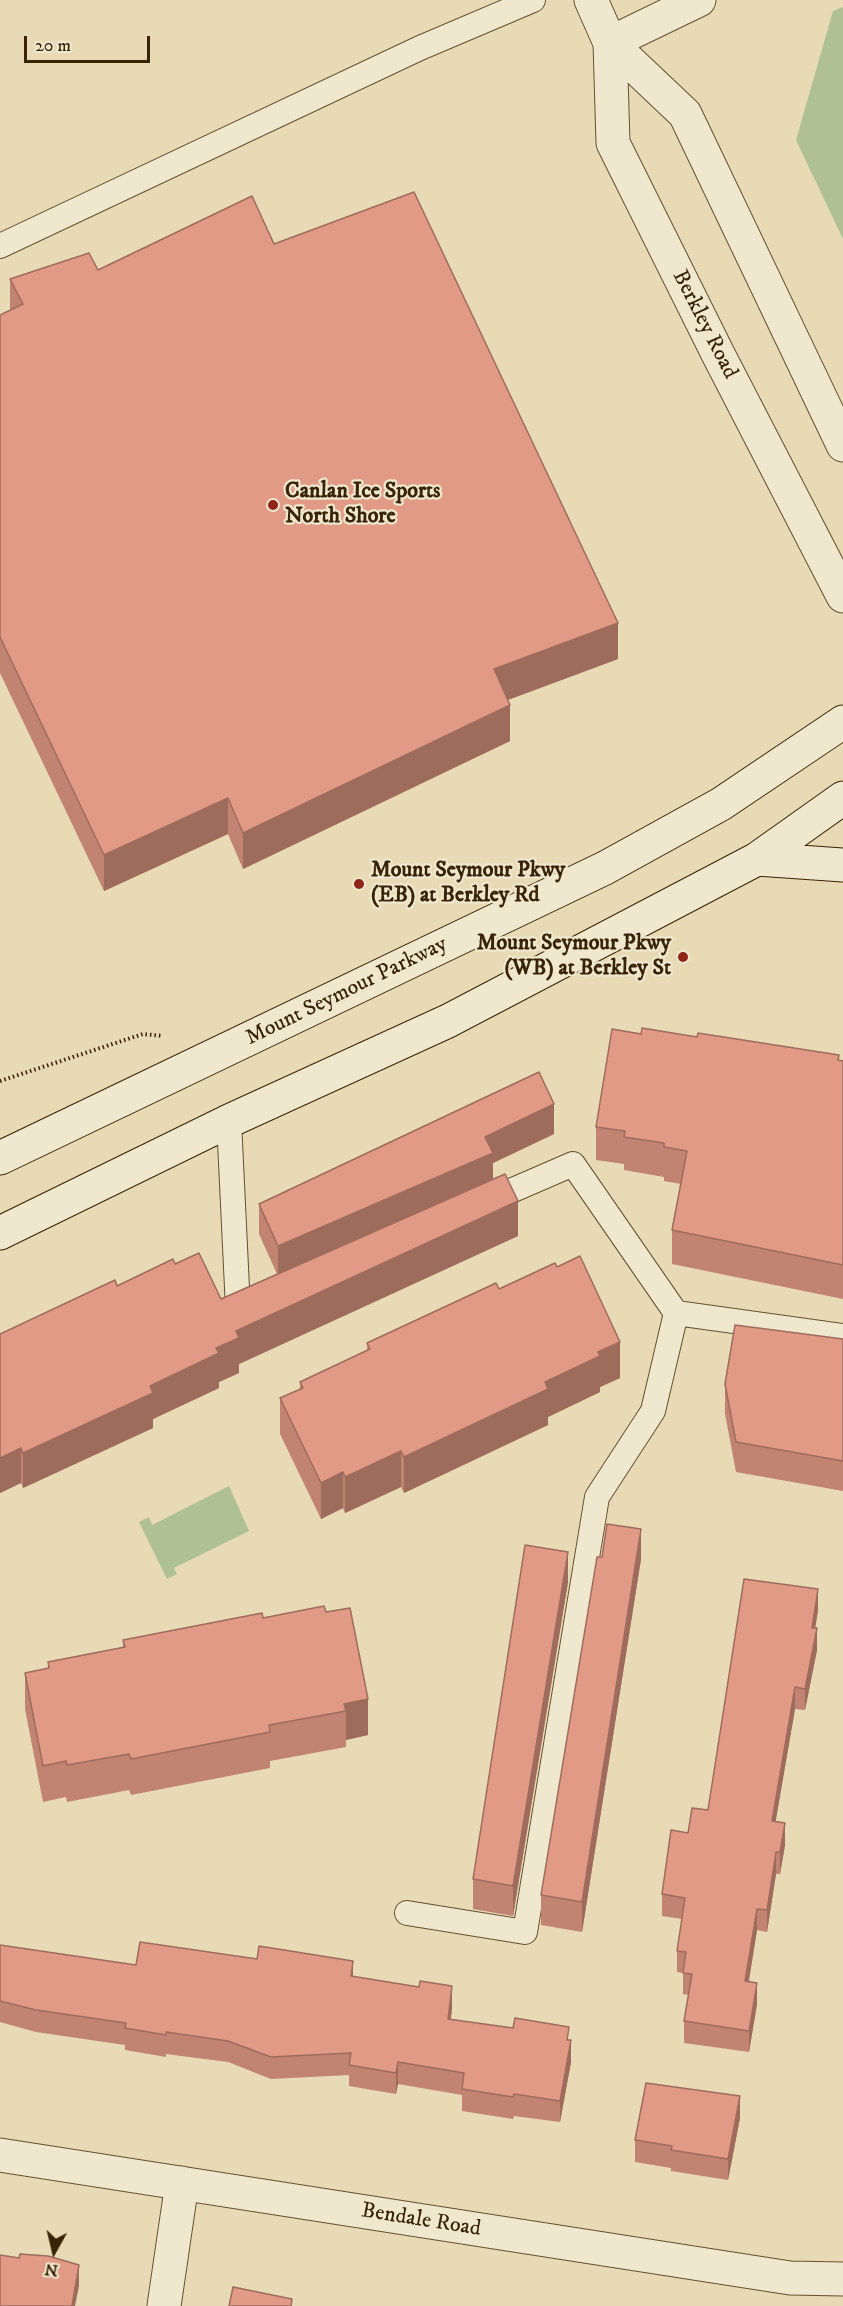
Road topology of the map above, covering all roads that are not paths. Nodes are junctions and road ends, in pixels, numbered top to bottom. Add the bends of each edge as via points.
1 (533, 0) edge
2 (591, 0) edge
3 (699, 0) edge
4 (610, 43) junction
5 (0, 246) edge
6 (843, 445) edge
7 (843, 596) edge
8 (843, 722) edge
9 (843, 798) edge
10 (757, 859) junction
11 (843, 866) edge
12 (229, 1121) junction
13 (0, 1158) edge
14 (465, 1211) edge
15 (0, 1233) edge
16 (270, 1295) edge
17 (676, 1313) junction
18 (843, 1336) edge
19 (407, 1914) dead end
20 (0, 2155) edge
21 (182, 2183) junction
22 (843, 2279) edge
23 (164, 2306) edge

1 - 5 lane via 420,48
2 - 4 street, Berkley Road
3 - 4 street
4 - 6 street, Berkley Road via 685,114
4 - 7 street, Berkley Road via 613,143
8 - 13 street, Mount Seymour Parkway via 721,804 604,868
9 - 10 street
10 - 11 street
10 - 12 street via 448,1021
12 - 15 street
12 - 16 lane via 238,1309
14 - 17 lane via 573,1164
17 - 18 lane
17 - 19 lane via 653,1411 597,1497 525,1932
20 - 21 street, Bendale Road
21 - 22 street, Bendale Road via 790,2278
21 - 23 street

